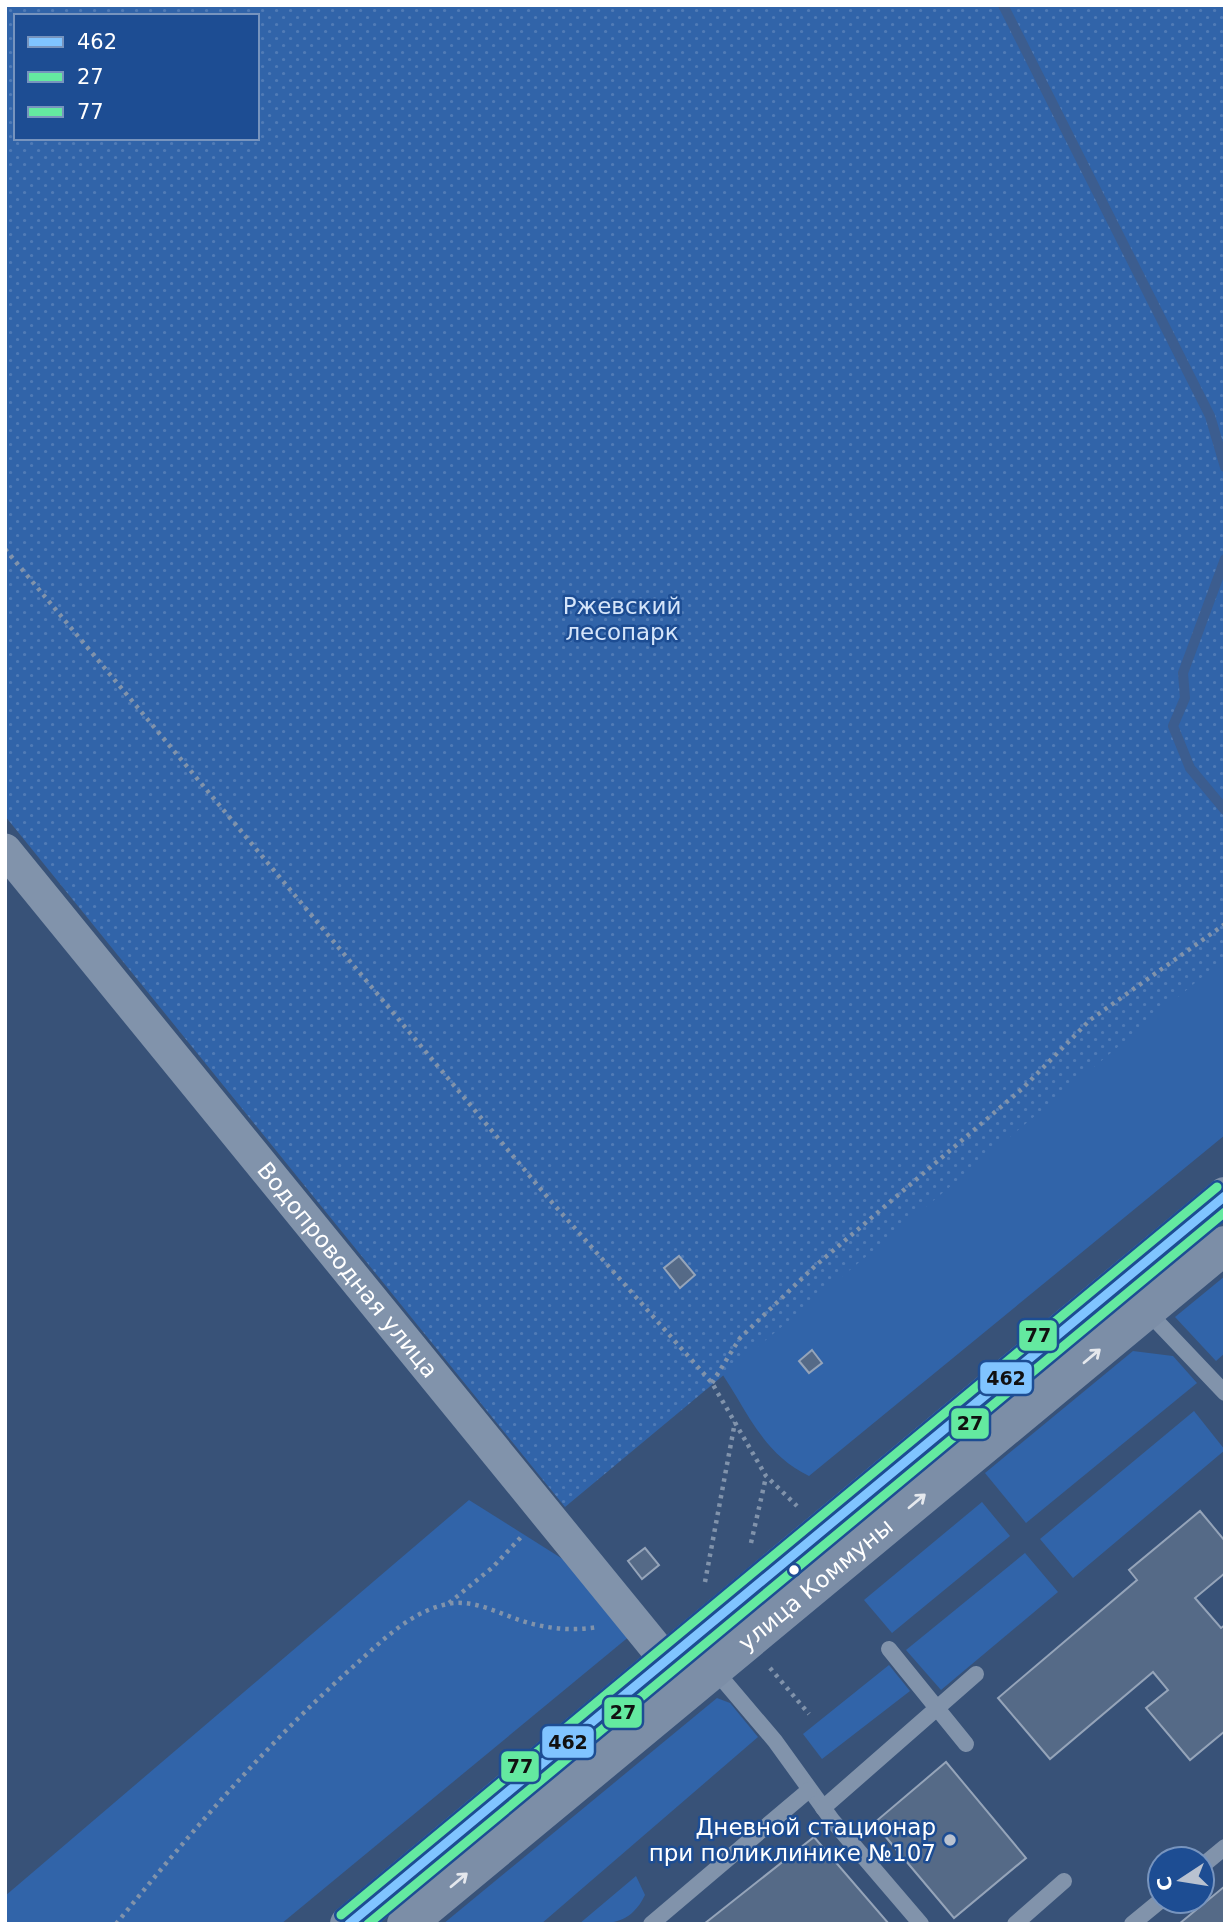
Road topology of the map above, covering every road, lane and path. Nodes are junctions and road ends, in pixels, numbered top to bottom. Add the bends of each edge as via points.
1 (5, 549) edge
2 (5, 850) edge
3 (1225, 924) edge
4 (1225, 1196) edge
5 (1225, 1245) edge
6 (1122, 1282) junction
7 (1146, 1311) junction
8 (712, 1383) junction
9 (1225, 1393) edge
10 (735, 1422) junction
11 (766, 1476) junction
12 (541, 1507) junction
13 (800, 1509) dead end
14 (750, 1551) dead end
15 (703, 1590) dead end
16 (449, 1604) junction
17 (634, 1621) junction
18 (889, 1649) dead end
19 (767, 1664) dead end
20 (690, 1665) junction
21 (976, 1674) dead end
22 (937, 1708) junction
23 (808, 1714) dead end
24 (966, 1744) dead end
25 (810, 1790) junction
26 (823, 1808) junction
27 (1064, 1881) dead end
28 (1146, 1912) edge
29 (366, 1918) edge
30 (117, 1924) edge
31 (406, 1924) edge
32 (651, 1924) edge
33 (921, 1924) edge
34 (1015, 1924) edge
35 (1132, 1924) edge

1 - 8 path via 549,1199
2 - 12 street, Водопроводная улица
3 - 8 path via 1090,1020 1023,1088 814,1267 740,1338
4 - 6 main road, улица Коммуны
5 - 7 main road, улица Коммуны
6 - 7 lane
6 - 20 main road, улица Коммуны
7 - 9 lane
20 -> 7 main road, улица Коммуны
8 - 10 path
10 - 11 path
10 - 15 path
11 - 13 path
11 - 14 path
12 - 16 path via 531,1527
12 - 17 street, Водопроводная улица
16 - 17 path via 485,1607 529,1623 577,1630
16 - 30 path via 415,1615 315,1700 229,1788
17 - 20 street, Водопроводная улица
18 - 22 lane
19 - 23 path
20 - 25 lane via 775,1741
20 - 29 main road, улица Коммуны
31 -> 20 main road, улица Коммуны
21 - 22 lane
22 - 24 lane
22 - 26 lane
25 - 26 lane
25 - 32 lane
26 - 33 lane
27 - 34 lane
28 - 35 lane

